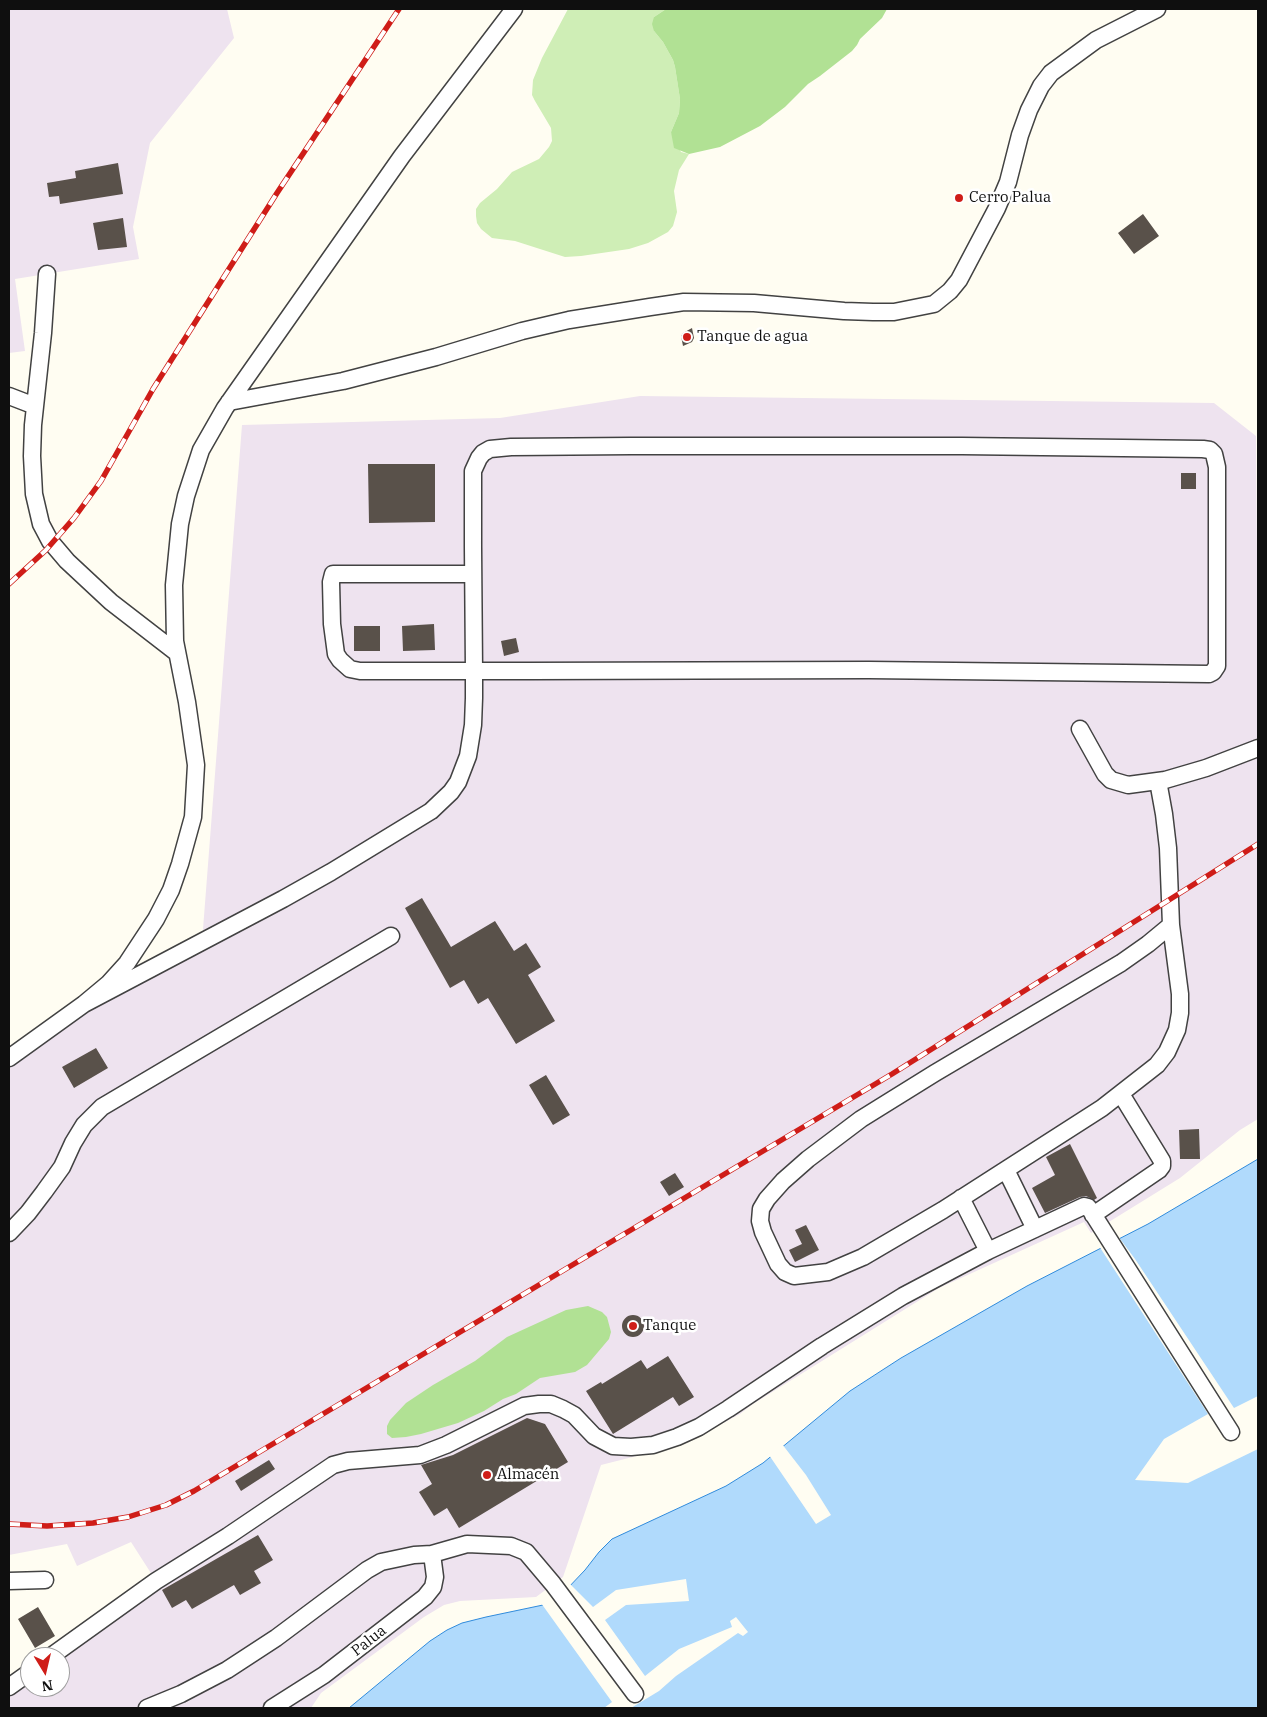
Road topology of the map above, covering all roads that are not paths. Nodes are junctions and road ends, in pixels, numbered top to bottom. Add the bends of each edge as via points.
1 (514, 9) edge
2 (1157, 9) edge
3 (47, 274) dead end
4 (9, 396) edge
5 (229, 402) junction
6 (35, 406) junction
7 (473, 574) junction
8 (177, 653) junction
9 (474, 671) junction
10 (1080, 730) dead end
11 (1258, 748) edge
12 (1158, 781) junction
13 (1171, 925) junction
14 (391, 936) dead end
15 (84, 1004) junction
16 (9, 1058) edge
17 (1121, 1094) junction
18 (1006, 1170) junction
19 (961, 1198) junction
20 (1093, 1215) junction
21 (1036, 1229) junction
22 (9, 1233) edge
23 (988, 1251) junction
24 (1231, 1432) dead end
25 (432, 1554) junction
26 (45, 1580) dead end
27 (9, 1581) edge
28 (64, 1647) edge
29 (20, 1679) edge
30 (9, 1687) edge
31 (635, 1694) dead end
32 (147, 1708) edge
33 (272, 1708) edge

1 - 5 street via 402,156
2 - 5 street via 1096,40 1051,73 1041,86 1029,110 997,208 959,280 934,304 894,312 754,303 684,302 650,306 569,320 352,378
3 - 6 street
4 - 6 street
5 - 8 street via 201,450 180,524 174,585
6 - 8 street via 32,474 44,532 62,556 111,602
7 - 9 street
7 - 9 street via 336,574 331,577 331,582 336,654 350,669
7 - 9 street via 473,471 483,453 496,448 962,446 1203,449 1214,454 1217,467 1217,666 1209,674 876,670
8 - 15 street via 196,765 193,817 188,838 171,890 156,919 127,963
9 - 15 street via 473,725 468,756 458,782 442,802 303,888
10 - 12 street via 1111,780 1128,785
11 - 12 street via 1206,768
12 - 13 street via 1168,848
13 - 17 street via 1180,994 1177,1030 1157,1065
13 - 19 street via 1121,964 861,1119 783,1181 767,1198 761,1209 760,1221 778,1264 785,1272 794,1276 808,1275 828,1272 863,1257
14 - 22 street via 102,1107 84,1125 62,1167 44,1192
15 - 16 street
17 - 18 street
17 - 20 street via 1162,1166
18 - 19 street
18 - 21 street
19 - 23 street
20 - 21 street via 1084,1206
20 - 24 street
21 - 23 street
23 - 28 street via 903,1296 699,1427 653,1445 612,1446 594,1436 574,1415 551,1404 538,1404 524,1406 446,1446 420,1455 338,1463 156,1581
25 - 31 street via 467,1544 499,1544 526,1552
25 - 32 street via 381,1562 227,1670
25 - 33 street, Palua via 435,1577 433,1587 425,1597 324,1676
26 - 27 street
29 - 30 street

